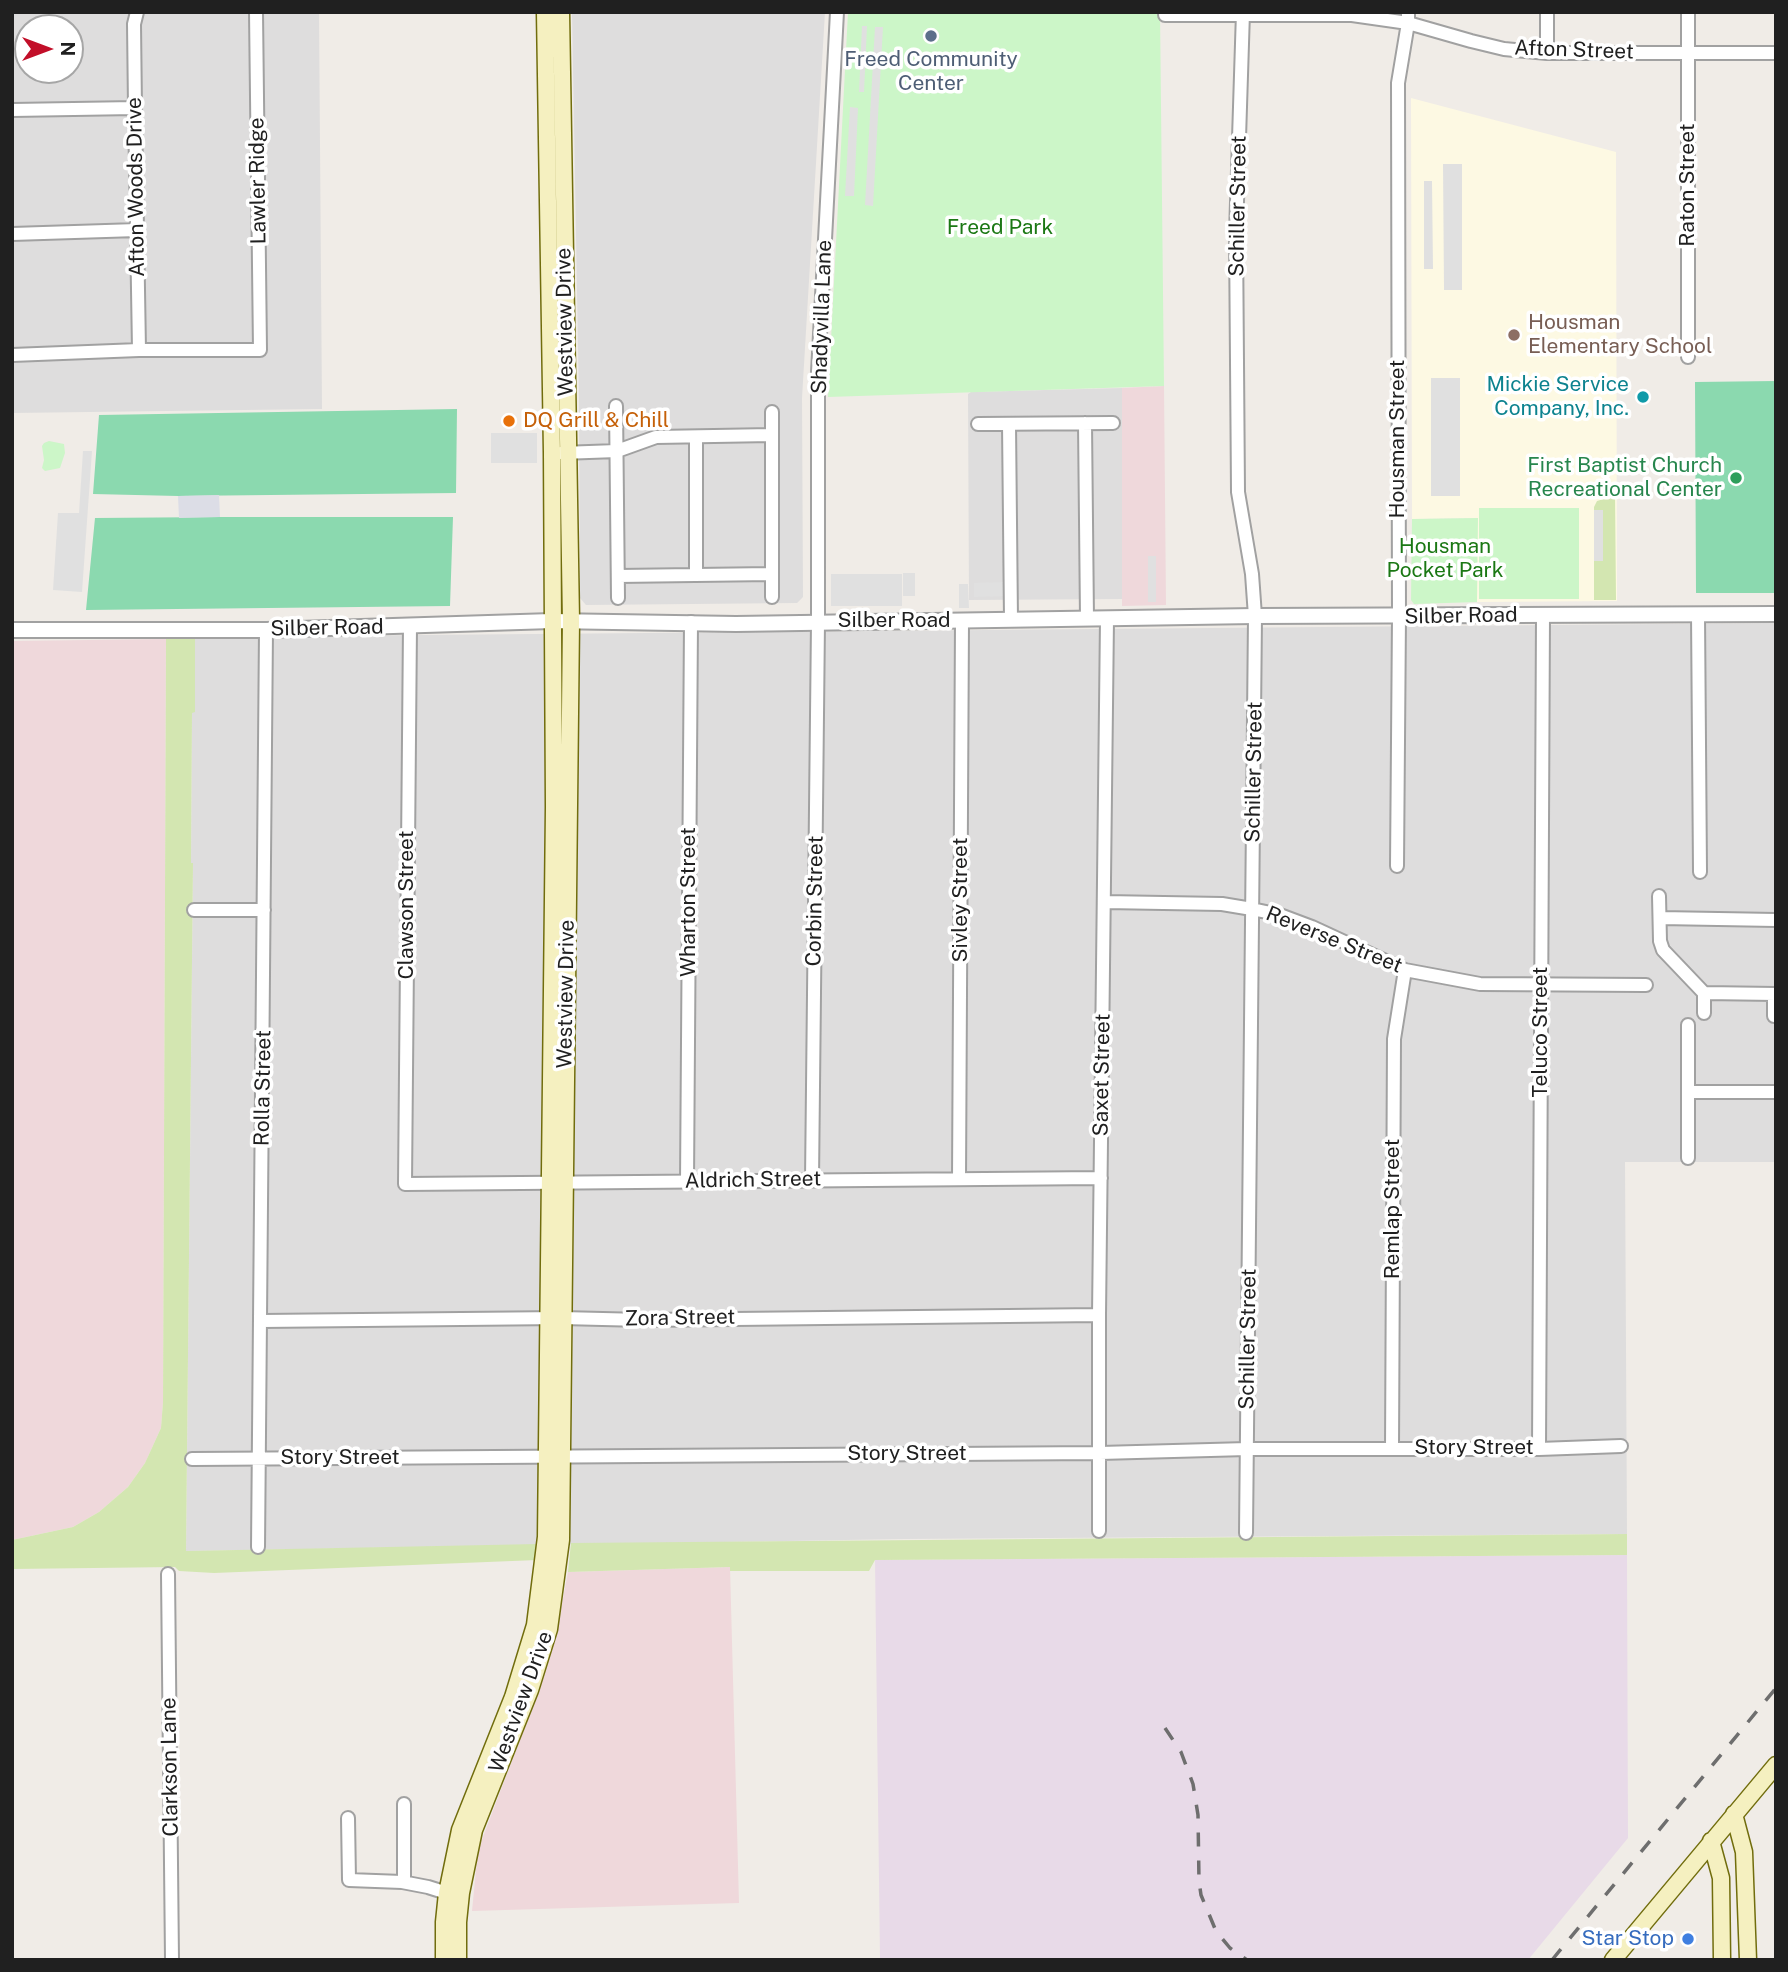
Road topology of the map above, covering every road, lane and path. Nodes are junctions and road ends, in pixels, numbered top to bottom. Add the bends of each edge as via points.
1 (257, 12) edge
2 (545, 12) edge
3 (561, 12) edge
4 (837, 12) edge
5 (1547, 12) edge
6 (1688, 12) edge
7 (1243, 14) edge
8 (1165, 15) dead end
9 (134, 16) edge
10 (1408, 18) edge
11 (1688, 52) junction
12 (1547, 53) junction
13 (1776, 53) edge
14 (135, 108) junction
15 (12, 110) edge
16 (556, 217) junction
17 (137, 230) junction
18 (12, 234) edge
19 (139, 350) junction
20 (12, 355) edge
21 (1689, 357) dead end
22 (616, 406) dead end
23 (772, 412) dead end
24 (1085, 423) junction
25 (1113, 423) dead end
26 (978, 424) dead end
27 (1009, 424) junction
28 (772, 435) junction
29 (696, 437) junction
30 (617, 451) junction
31 (559, 453) junction
32 (772, 574) junction
33 (696, 575) junction
34 (618, 576) junction
35 (772, 597) dead end
36 (618, 598) dead end
37 (1698, 614) junction
38 (1776, 614) edge
39 (1543, 615) junction
40 (1255, 616) junction
41 (1399, 616) junction
42 (1087, 619) junction
43 (1107, 619) junction
44 (1011, 620) junction
45 (552, 621) junction
46 (570, 621) junction
47 (962, 621) junction
48 (691, 622) junction
49 (818, 622) junction
50 (410, 626) junction
51 (12, 630) edge
52 (266, 630) junction
53 (561, 807) junction
54 (1396, 866) dead end
55 (1700, 872) dead end
56 (1660, 896) dead end
57 (1105, 902) junction
58 (1252, 909) junction
59 (194, 910) dead end
60 (264, 910) junction
61 (1660, 918) junction
62 (1776, 920) edge
63 (1405, 970) junction
64 (1541, 984) junction
65 (1646, 985) dead end
66 (1704, 993) junction
67 (1775, 994) edge
68 (1704, 1013) dead end
69 (1774, 1016) dead end
70 (1688, 1025) dead end
71 (1688, 1092) junction
72 (1776, 1093) edge
73 (1689, 1158) dead end
74 (959, 1178) junction
75 (1101, 1178) junction
76 (812, 1179) junction
77 (687, 1181) junction
78 (556, 1183) junction
79 (405, 1184) joint
80 (1099, 1315) junction
81 (555, 1318) junction
82 (261, 1321) junction
83 (1621, 1446) dead end
84 (1247, 1448) junction
85 (1392, 1448) junction
86 (1538, 1449) junction
87 (1100, 1453) junction
88 (554, 1456) junction
89 (259, 1458) junction
90 (192, 1459) dead end
91 (1099, 1531) dead end
92 (1246, 1532) dead end
93 (258, 1547) dead end
94 (168, 1574) dead end
95 (1776, 1765) edge
96 (404, 1804) dead end
97 (1734, 1814) junction
98 (348, 1818) dead end
99 (1711, 1841) junction
100 (404, 1882) junction
101 (447, 1893) junction
102 (1747, 1922) junction
103 (1722, 1926) junction
104 (172, 1960) edge
105 (444, 1960) edge
106 (458, 1960) edge
107 (1613, 1960) edge
108 (1722, 1960) edge
109 (1748, 1960) edge

1 - 19 street, Lawler Ridge via 260,350
2 - 16 main road, Westview Drive
3 - 16 main road, Westview Drive
4 - 49 street, Shadyvilla Lane via 818,372
5 - 12 street
6 - 11 street, Raton Street
7 - 8 street, Afton Street
7 - 10 street, Afton Street
7 - 40 street, Schiller Street via 1236,233 1238,492
9 - 14 street, Afton Woods Drive
10 - 12 street, Afton Street via 1471,41
10 - 41 street, Housman Street via 1398,83
11 - 12 street, Afton Street
11 - 13 street, Afton Street
11 - 21 street, Raton Street
14 - 15 street
14 - 17 street, Afton Woods Drive
16 - 31 main road, Westview Drive
17 - 18 street
17 - 19 street, Afton Woods Drive
19 - 20 street
22 - 30 street
23 - 28 street
24 - 25 street
24 - 27 street
24 - 42 street
26 - 27 street
27 - 44 street
28 - 29 street
28 - 32 street
29 - 30 street via 656,437
29 - 33 street
30 - 31 street
30 - 34 street
31 - 45 main road, Westview Drive
31 - 46 main road, Westview Drive
32 - 33 street
32 - 35 street
33 - 34 street
34 - 36 street
37 - 38 street, Silber Road
37 - 39 street, Silber Road
37 - 55 street
39 - 41 street, Silber Road
39 - 64 street, Teluco Street
40 - 41 street, Silber Road
40 - 43 street, Silber Road
40 - 58 street, Schiller Street
41 - 54 street, Housman Street
42 - 43 street, Silber Road
42 - 44 street, Silber Road
43 - 57 street, Saxet Street
44 - 47 street, Silber Road
45 - 46 street, Silber Road
45 - 50 street, Silber Road
45 - 53 main road, Westview Drive
46 - 48 street, Silber Road
46 - 53 main road, Westview Drive
47 - 49 street, Silber Road
47 - 74 street, Sivley Street
48 - 49 street, Silber Road
48 - 77 street, Wharton Street
49 - 76 street, Corbin Street
50 - 52 street, Silber Road
50 - 79 street, Clawson Street
51 - 52 street, Silber Road
52 - 60 street, Rolla Street
53 - 78 main road, Westview Drive
56 - 61 street
57 - 58 street, Reverse Street via 1222,904
57 - 75 street, Saxet Street
58 - 63 street, Reverse Street via 1312,927
58 - 84 street, Schiller Street
59 - 60 street
60 - 82 street, Rolla Street
61 - 62 street
61 - 66 street via 1662,950
63 - 64 street, Reverse Street via 1480,984
63 - 85 street, Remlap Street via 1394,1039
64 - 65 street, Reverse Street
64 - 86 street, Teluco Street
66 - 67 street
66 - 68 street
67 - 69 street
70 - 71 street
71 - 72 street
71 - 73 street
74 - 75 street, Aldrich Street
74 - 76 street, Aldrich Street
75 - 80 street, Saxet Street
76 - 77 street, Aldrich Street
77 - 78 street, Aldrich Street
78 - 79 street, Aldrich Street
78 - 81 main road, Westview Drive
80 - 81 street, Zora Street
80 - 87 street, Saxet Street
81 - 82 street, Zora Street
81 - 88 main road, Westview Drive
82 - 89 street, Rolla Street
83 - 86 street, Story Street
84 - 85 street, Story Street
84 - 87 street, Story Street
84 - 92 street, Schiller Street
85 - 86 street, Story Street
87 - 88 street, Story Street
87 - 91 street, Saxet Street
88 - 89 street, Story Street
88 - 101 main road, Westview Drive via 535,1625 513,1696 460,1830
88 - 106 main road, Westview Drive via 561,1540 549,1629 530,1690 474,1830 461,1893
89 - 90 street, Story Street
89 - 93 street, Rolla Street
94 - 104 street, Clarkson Lane
95 - 97 main road
96 - 100 street
97 - 99 main road
97 - 102 main road via 1744,1852
98 - 100 street via 349,1880
99 - 103 main road via 1721,1878
99 - 107 main road
100 - 101 street
101 - 105 main road, Westview Drive
102 - 103 main road
102 - 109 main road
103 - 108 main road

